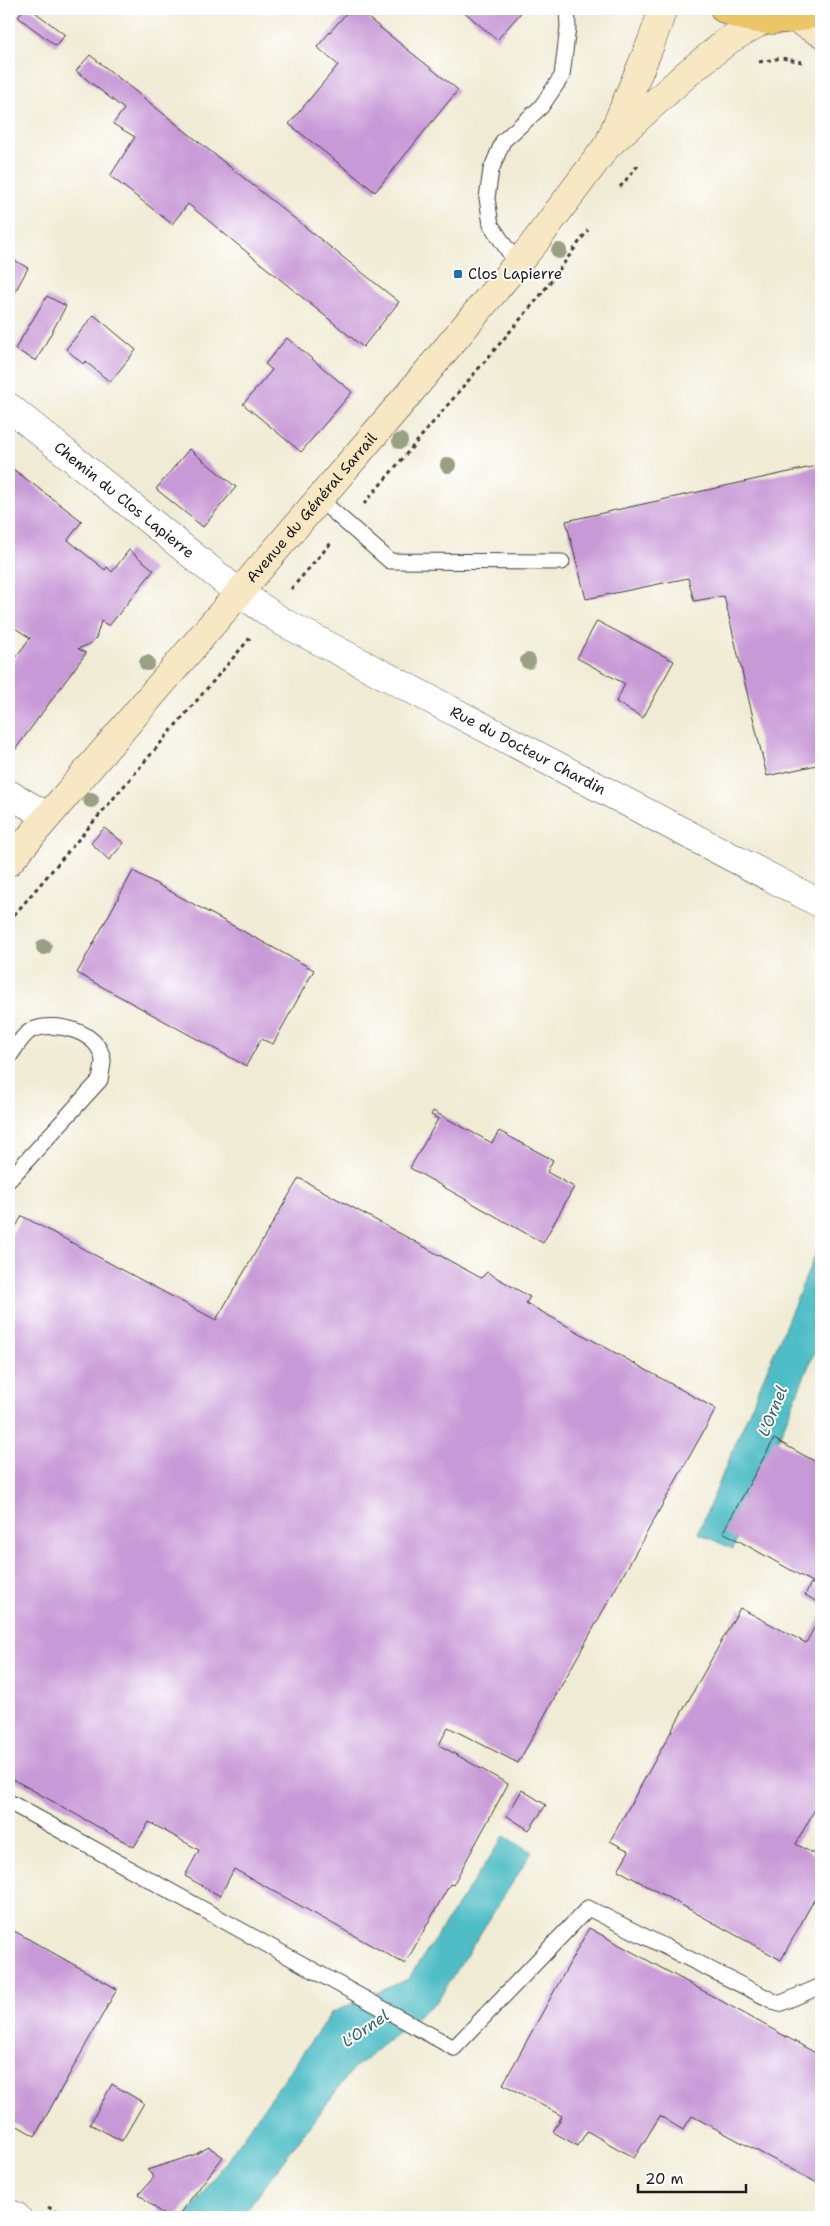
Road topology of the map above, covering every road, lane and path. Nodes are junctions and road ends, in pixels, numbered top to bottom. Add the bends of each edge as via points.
1 (567, 9) edge
2 (663, 9) edge
3 (724, 9) edge
4 (821, 10) edge
5 (795, 19) junction
6 (762, 20) junction
7 (821, 33) edge
8 (756, 62) dead end
9 (811, 63) dead end
10 (608, 146) junction
11 (642, 161) dead end
12 (618, 189) dead end
13 (590, 227) dead end
14 (517, 264) junction
15 (9, 407) edge
16 (320, 499) junction
17 (359, 509) dead end
18 (334, 539) dead end
19 (562, 562) dead end
20 (238, 592) junction
21 (289, 592) dead end
22 (250, 638) dead end
23 (9, 794) edge
24 (47, 816) junction
25 (9, 862) edge
26 (821, 904) edge
27 (9, 921) edge
28 (9, 1057) edge
29 (9, 1180) edge
30 (9, 1802) edge
31 (821, 1986) edge
32 (9, 2213) edge
33 (17, 2217) edge

1 - 14 lane via 562,76 541,107 503,140 491,170 487,198 491,225
2 - 10 main road, Avenue du Général Sarrail
3 - 6 main road
4 - 5 main road
5 - 6 main road
5 - 7 main road
6 - 10 main road, Avenue du Général Sarrail via 729,40 688,72
8 - 9 path via 782,58
10 - 14 main road, Avenue du Général Sarrail
11 - 12 path
13 - 17 path via 540,296
14 - 16 main road, Avenue du Général Sarrail
15 - 20 street, Chemin du Clos Lapierre
16 - 19 lane via 390,561
16 - 20 main road, Avenue du Général Sarrail
18 - 21 path
20 - 24 main road, Avenue du Général Sarrail
20 - 26 street, Rue du Docteur Chardin via 283,622
22 - 27 path
23 - 24 street
24 - 25 main road, Avenue du Général Sarrail
28 - 29 lane via 30,1030 48,1026 87,1036 98,1047 103,1060 100,1080
30 - 31 lane via 454,2048 588,1908 779,2004
32 - 33 street

